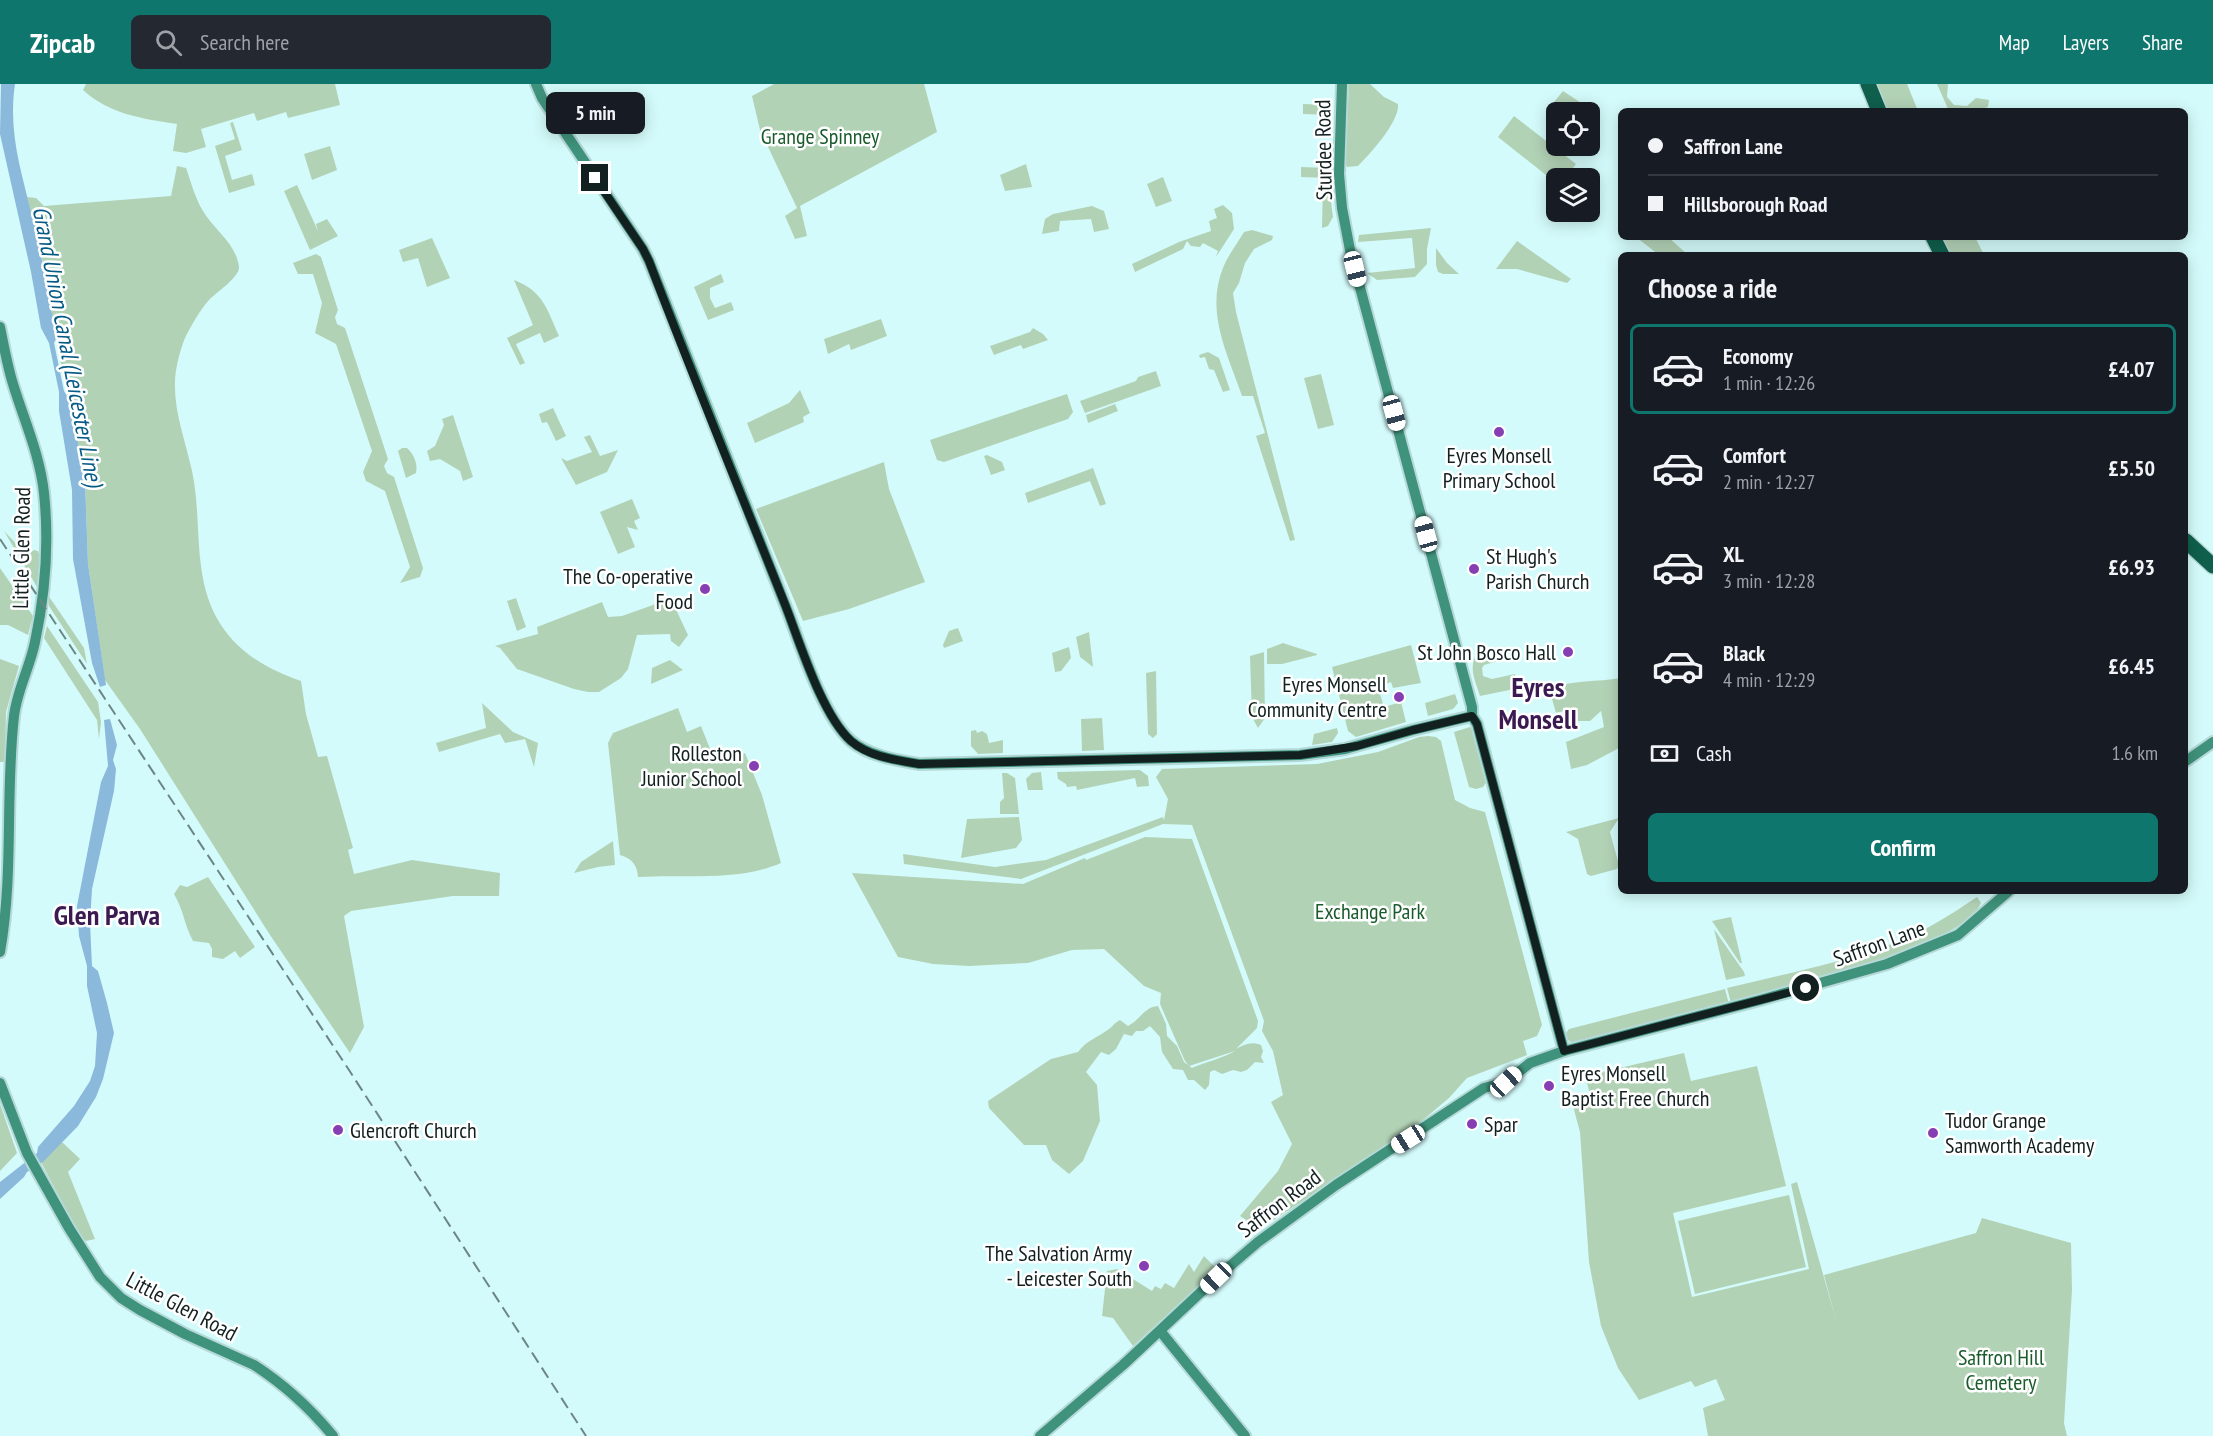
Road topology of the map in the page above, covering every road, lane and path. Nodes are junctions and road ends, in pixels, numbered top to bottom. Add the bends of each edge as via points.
1 (536, 84) edge
2 (1342, 84) edge
3 (1868, 84) edge
4 (1878, 108) edge
5 (0, 327) edge
6 (2188, 543) edge
7 (2213, 566) edge
8 (1472, 716) junction
9 (2213, 742) edge
10 (2188, 760) edge
11 (2006, 894) edge
12 (0, 951) edge
13 (1564, 1051) junction
14 (1539, 1060) joint
15 (0, 1083) edge
16 (1161, 1332) junction
17 (333, 1436) edge
18 (1040, 1436) edge
19 (1245, 1436) edge

1 - 8 street via 649,261 813,675 831,716 851,741 871,753 919,764 1281,756 1345,749
2 - 8 street, Sturdee Road via 1339,174 1349,243
3 - 4 highway
5 - 12 street, Little Glen Road via 40,470 45,510 41,607 12,732 9,876
6 - 7 highway
8 - 13 street, Sturdee Road
9 - 10 street
11 - 13 street, Saffron Lane via 1958,935 1887,964
13 - 14 street, Saffron Lane
14 - 16 street, Saffron Road via 1521,1068 1506,1082 1484,1088 1336,1185 1258,1242
15 - 17 street, Little Glen Road via 37,1173 91,1266 110,1289 157,1319 269,1374 303,1402
16 - 18 street, Saffron Road
16 - 19 street

